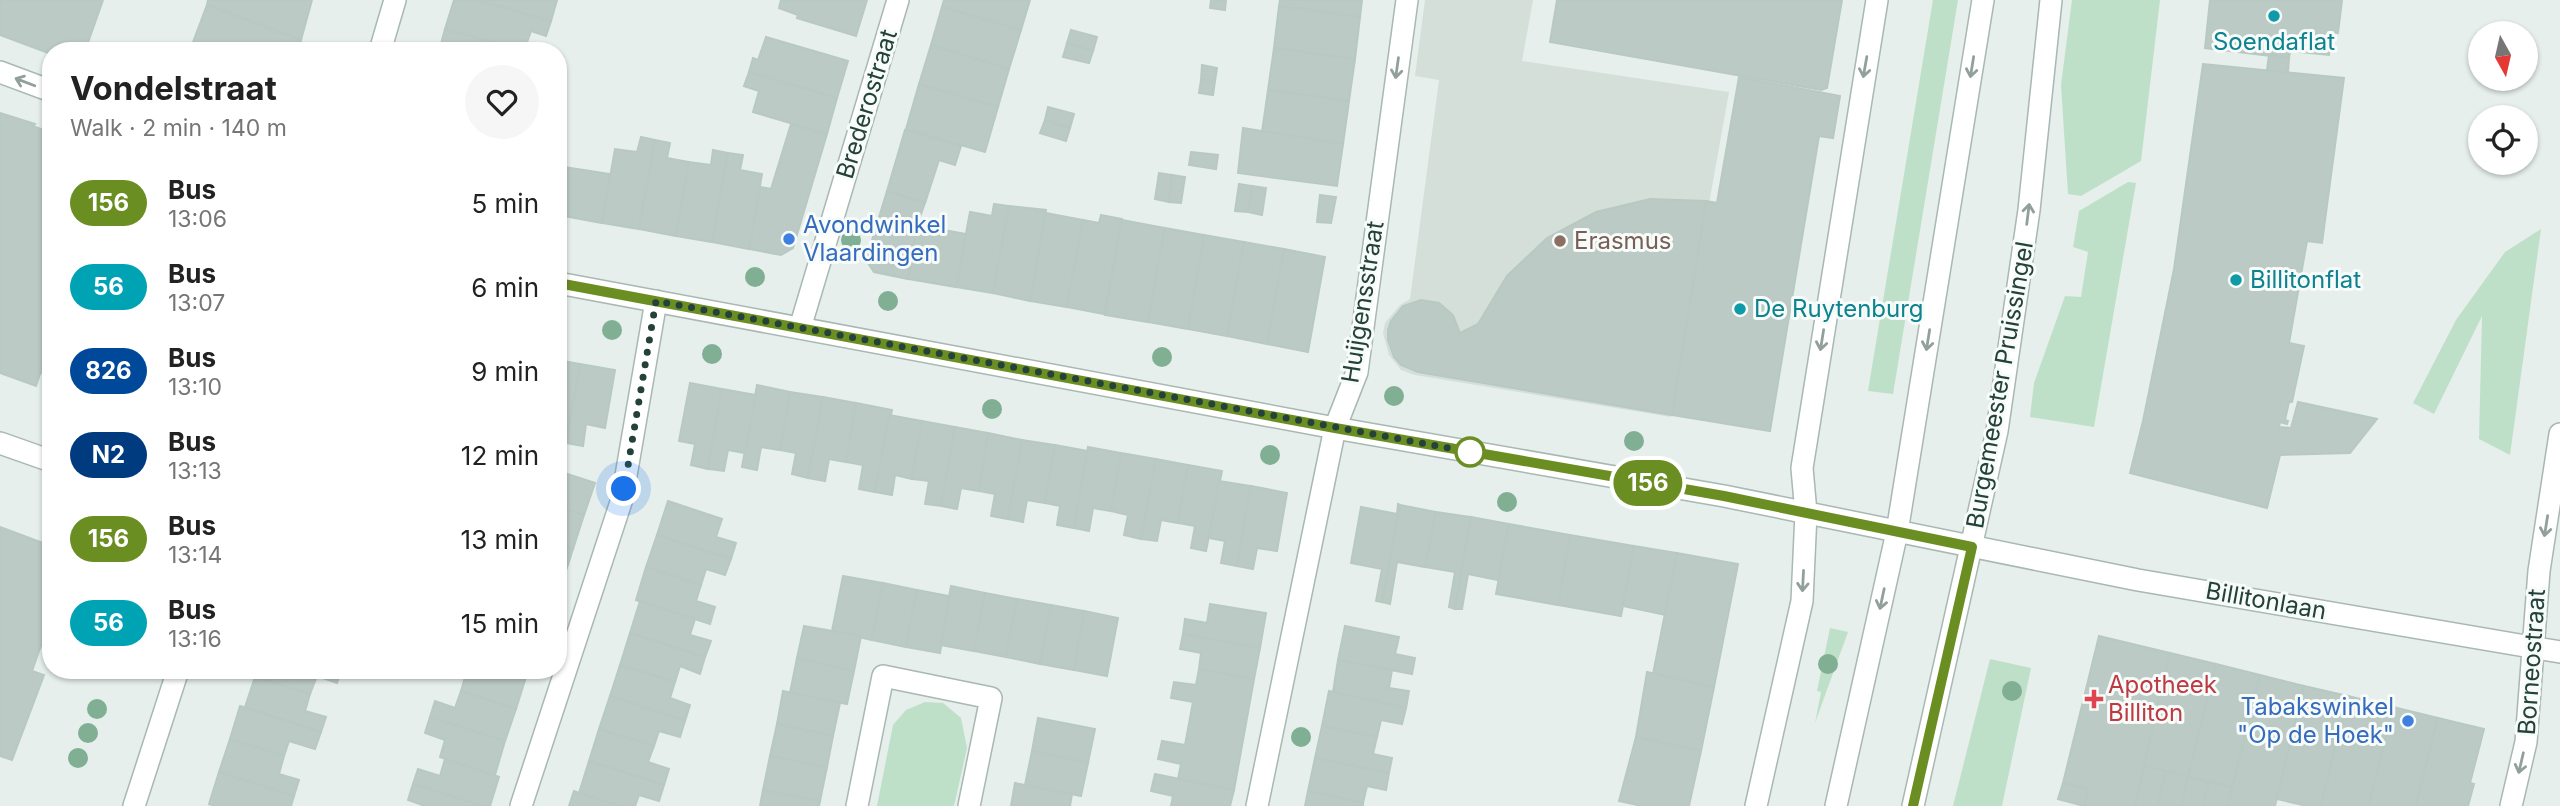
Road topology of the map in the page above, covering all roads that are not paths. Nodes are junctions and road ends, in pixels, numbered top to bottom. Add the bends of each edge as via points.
1 (395, 0) edge
2 (898, 0) edge
3 (1407, 0) edge
4 (1877, 0) edge
5 (1983, 0) edge
6 (2051, 0) edge
7 (383, 42) edge
8 (0, 72) edge
9 (42, 88) edge
10 (567, 285) edge
11 (656, 301) junction
12 (800, 328) junction
13 (1335, 428) junction
14 (2560, 434) edge
15 (0, 443) edge
16 (42, 458) edge
17 (1806, 513) junction
18 (1896, 532) junction
19 (1972, 547) junction
20 (2533, 647) junction
21 (2560, 652) edge
22 (567, 666) edge
23 (175, 679) edge
24 (563, 679) edge
25 (134, 806) edge
26 (521, 806) edge
27 (857, 806) edge
28 (969, 806) edge
29 (1257, 806) edge
30 (1756, 806) edge
31 (1836, 806) edge
32 (1913, 806) edge
33 (2511, 806) edge

1 - 7 street
2 - 12 street, Brederostraat
3 -> 13 street, Huijgensstraat via 1357,372
4 -> 17 street via 1810,408 1802,468
5 -> 18 street
19 -> 6 street, Burgemeester Pruissingel via 1999,417 2029,210
9 -> 8 street
10 - 11 street, Billitonlaan
11 - 12 street, Billitonlaan
11 - 22 street via 622,499
12 - 13 street, Billitonlaan
13 - 17 street, Billitonlaan
13 - 29 street, Huijgensstraat
14 -> 20 street, Borneostraat via 2539,571
15 - 16 street
17 - 18 street, Billitonlaan
17 -> 30 street via 1802,601
18 - 19 street, Billitonlaan
18 -> 31 street
19 - 20 street, Billitonlaan
19 - 32 street, Burgemeester Pruissingel
20 - 21 street, Billitonlaan
20 -> 33 street, Borneostraat via 2526,742
23 - 25 street
24 - 26 street
27 - 28 street via 883,676 991,698

